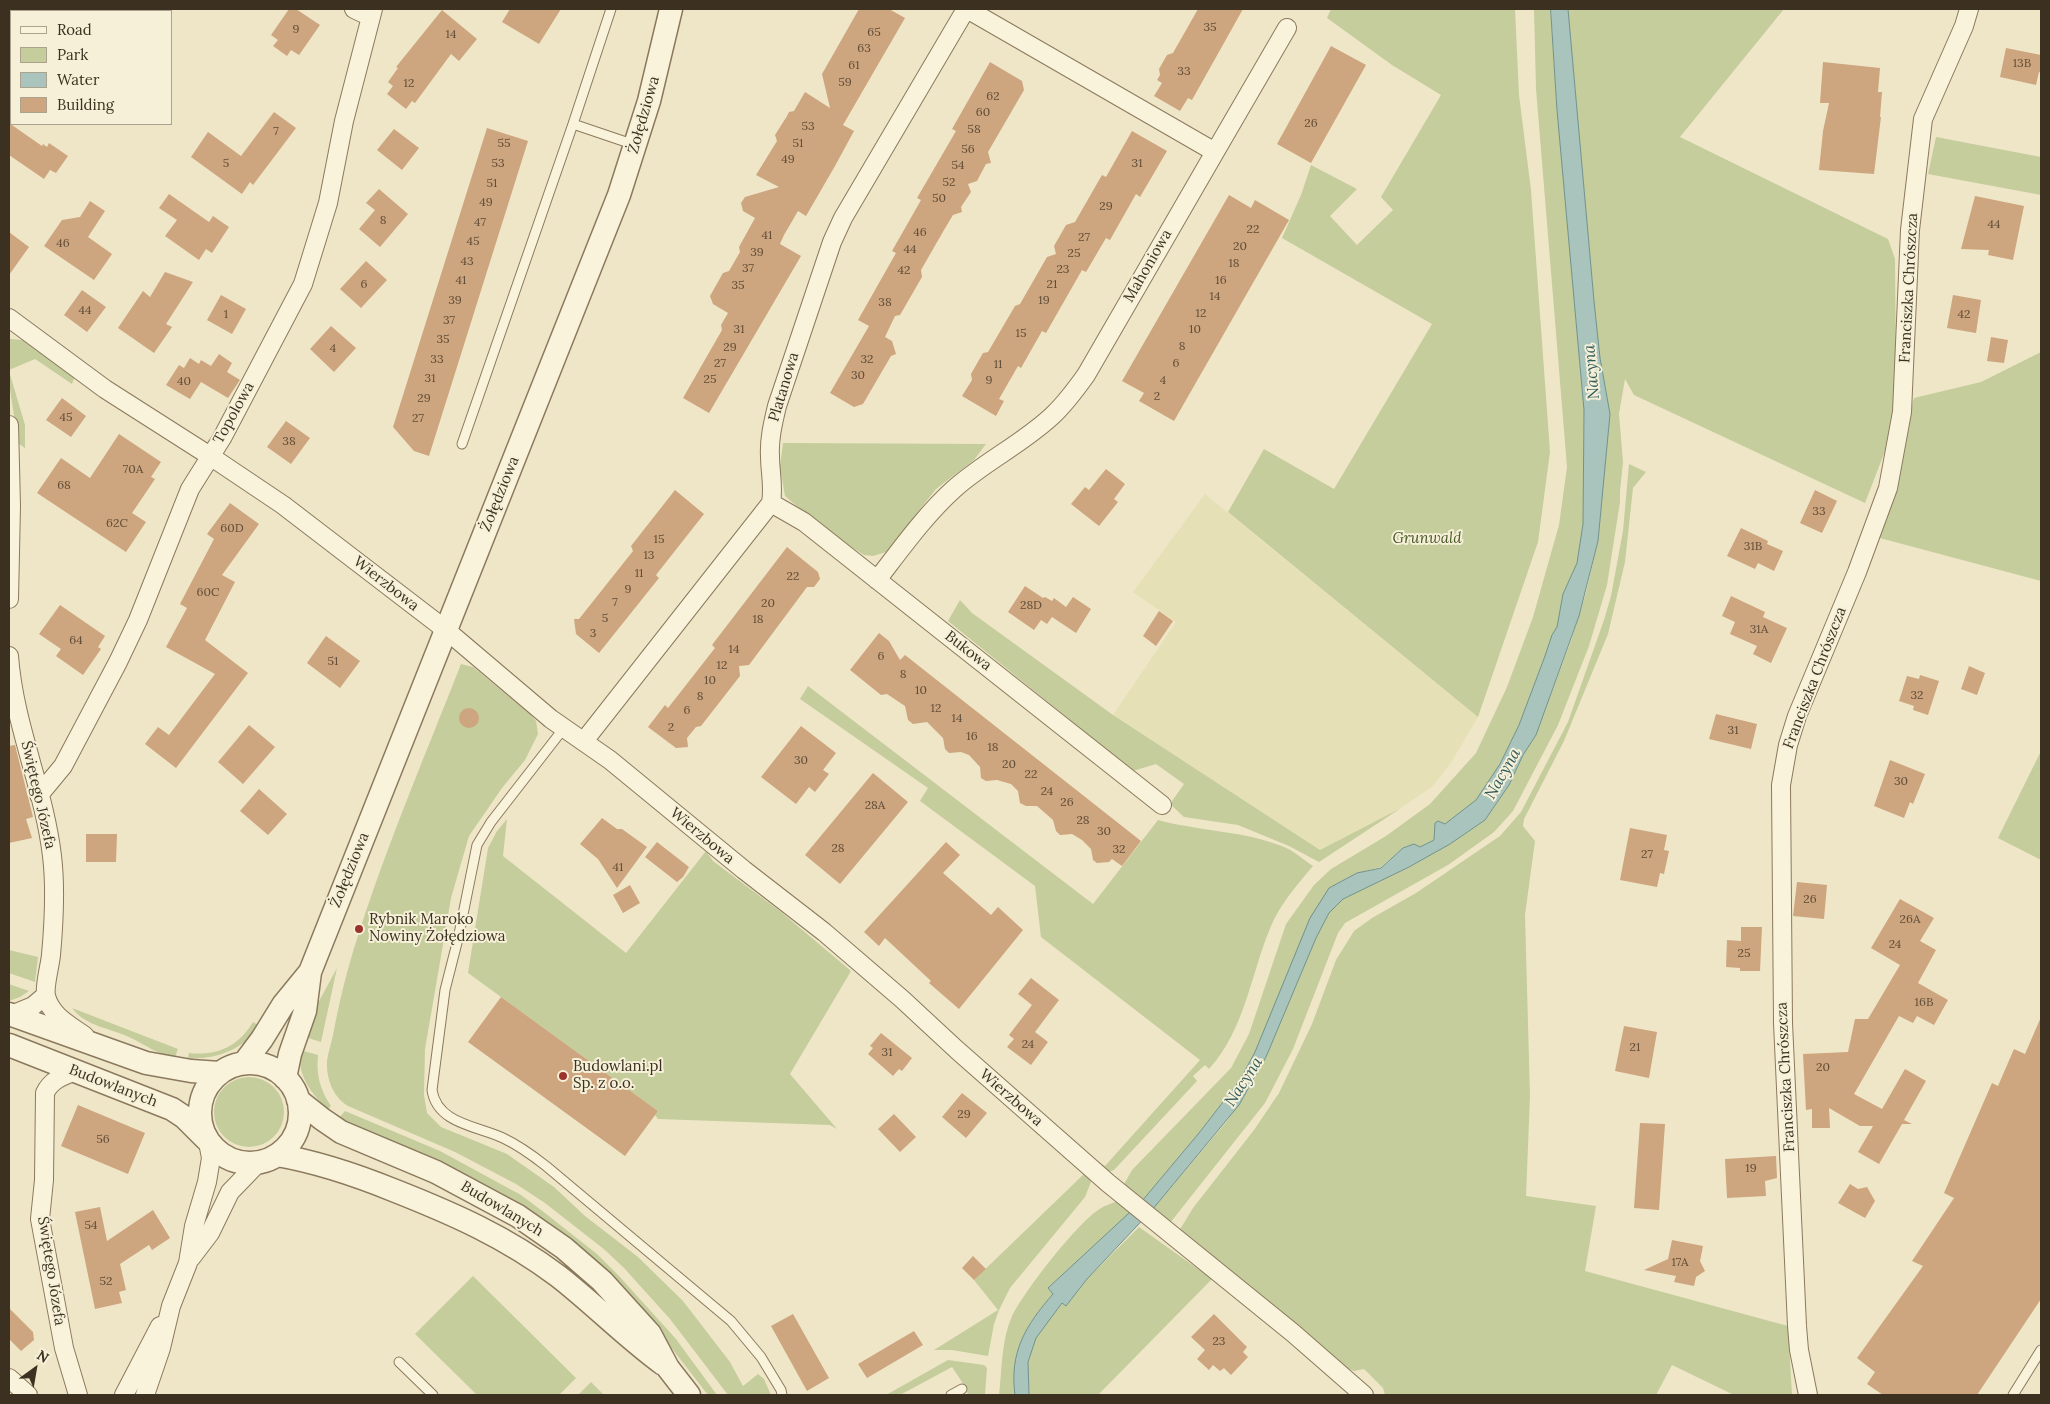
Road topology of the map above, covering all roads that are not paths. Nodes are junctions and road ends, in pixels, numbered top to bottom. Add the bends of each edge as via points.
1 (354, 9) edge
2 (611, 9) edge
3 (671, 9) edge
4 (966, 9) edge
5 (1969, 9) edge
6 (372, 13) edge
7 (1287, 28) dead end
8 (573, 124) junction
9 (636, 145) junction
10 (1216, 152) junction
11 (11, 322) edge
12 (9, 425) edge
13 (462, 444) dead end
14 (210, 456) junction
15 (771, 503) junction
16 (878, 580) junction
17 (9, 599) edge
18 (446, 630) junction
19 (9, 656) edge
20 (564, 728) junction
21 (584, 741) junction
22 (39, 795) junction
23 (1162, 805) dead end
24 (310, 972) junction
25 (46, 995) junction
26 (10, 1015) edge
27 (9, 1045) edge
28 (102, 1048) junction
29 (244, 1063) junction
30 (75, 1071) junction
31 (220, 1072) junction
32 (285, 1078) junction
33 (298, 1100) junction
34 (208, 1142) junction
35 (268, 1159) junction
36 (188, 1263) junction
37 (171, 1306) junction
38 (2041, 1350) edge
39 (399, 1362) dead end
40 (668, 1368) junction
41 (9, 1378) edge
42 (962, 1389) dead end
43 (28, 1395) edge
44 (78, 1395) edge
45 (124, 1395) edge
46 (145, 1395) edge
47 (433, 1395) edge
48 (689, 1395) edge
49 (782, 1395) edge
50 (951, 1395) edge
51 (1364, 1395) edge
52 (1808, 1395) edge
53 (2013, 1395) edge

1 - 6 street
2 - 8 lane
3 - 9 street, Żołędziowa
4 - 10 street
4 - 15 street, Platanowa via 843,218 828,250 772,425
5 - 52 street, Franciszka Chrószcza via 1923,119 1910,230 1902,412 1888,488 1797,716 1781,785 1781,947 1786,1099 1797,1326
6 - 14 street, Topolowa via 344,121 328,203 303,284
7 - 10 street, Mahoniowa
8 - 9 lane
8 - 13 lane
9 - 18 street, Żołędziowa
10 - 16 street, Mahoniowa via 1070,397 1031,433 954,489
11 - 14 street, Wierzbowa
12 - 17 street
14 - 18 street, Wierzbowa via 290,510
14 - 22 street, Topolowa via 190,489 118,662 63,766
15 - 16 street, Bukowa via 804,522
15 - 21 street
16 - 23 street, Bukowa
18 - 20 street, Wierzbowa
18 - 24 street, Żołędziowa
19 - 22 street, Świętego Józefa via 14,694
20 - 21 street, Wierzbowa
20 - 49 lane via 477,845 445,990 433,1097 439,1108 450,1117 513,1143 546,1166 731,1321 761,1357
21 - 51 street, Wierzbowa via 824,932 1160,1227 1293,1333
22 - 25 street, Świętego Józefa via 48,827 54,879 52,948
24 - 29 street, Żołędziowa
24 - 32 street, Żołędziowa via 305,1011
25 - 26 street via 28,1009
25 - 28 street via 56,1014
26 - 28 street, Budowlanych
27 - 30 street, Budowlanych
28 - 31 street, Budowlanych via 167,1068
29 - 31 street
29 - 32 street via 266,1066
30 - 34 street, Budowlanych via 172,1109
30 - 44 street, Świętego Józefa via 59,1077 45,1093 40,1219 64,1348
31 - 34 street via 207,1087 200,1105 200,1124
32 - 33 street
33 - 35 street via 298,1128 292,1140
33 - 40 street, Budowlanych via 341,1132 436,1172 518,1216 560,1245 602,1281 644,1327
34 - 35 street via 230,1160 244,1163
34 - 36 street via 211,1158
35 - 36 street via 230,1192 210,1233
35 - 40 street, Budowlanych via 316,1163 383,1186 504,1239 558,1277
36 - 37 street
37 - 45 street
37 - 46 street
38 - 53 lane
39 - 47 lane
40 - 48 street, Budowlanych
41 - 43 street
42 - 50 lane

